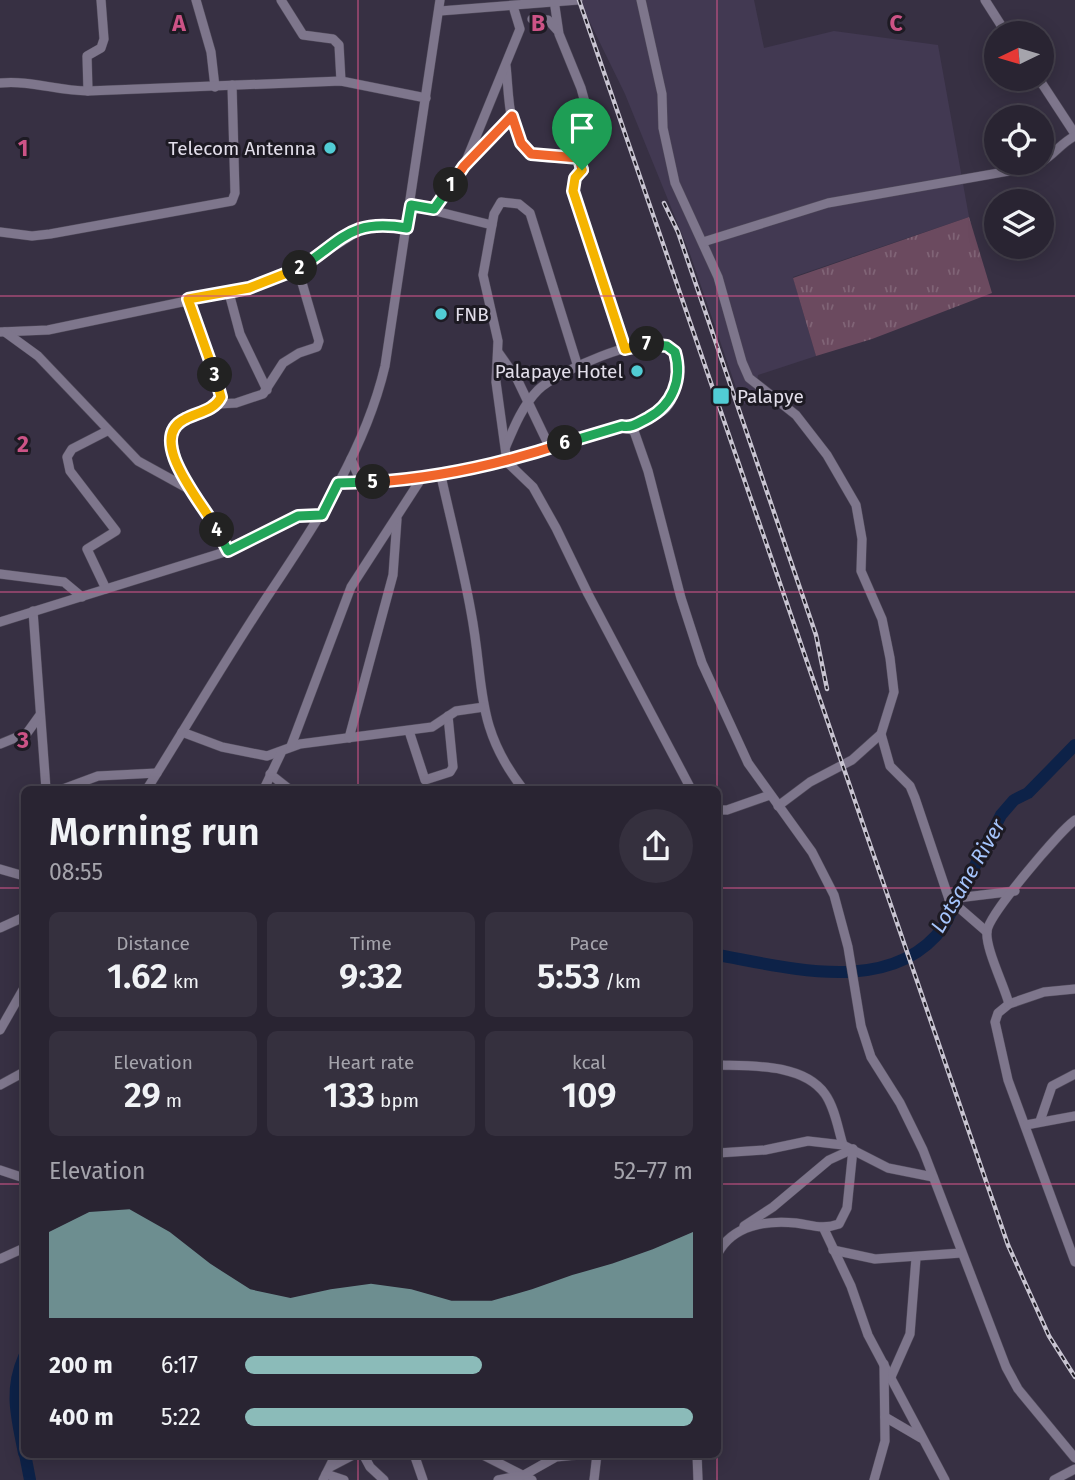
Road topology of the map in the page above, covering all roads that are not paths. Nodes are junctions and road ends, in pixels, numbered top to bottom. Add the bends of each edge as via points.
1 (101, 0) edge
2 (196, 0) edge
3 (281, 0) edge
4 (440, 0) edge
5 (578, 0) edge
6 (641, 0) edge
7 (985, 0) edge
8 (554, 2) edge
9 (538, 5) junction
10 (513, 6) junction
11 (440, 11) junction
12 (532, 19) junction
13 (998, 21) edge
14 (520, 29) junction
15 (559, 34) junction
16 (506, 65) junction
17 (341, 81) junction
18 (0, 83) edge
19 (232, 85) junction
20 (215, 87) junction
21 (88, 91) junction
22 (1047, 91) edge
23 (426, 97) junction
24 (512, 116) junction
25 (1075, 135) edge
26 (1054, 154) edge
27 (579, 158) junction
28 (464, 166) junction
29 (987, 175) edge
30 (411, 205) junction
31 (434, 209) junction
32 (492, 225) junction
33 (407, 228) junction
34 (0, 232) edge
35 (703, 242) junction
36 (298, 270) junction
37 (229, 293) junction
38 (188, 299) junction
39 (2, 332) edge
40 (625, 349) junction
41 (498, 352) junction
42 (579, 367) junction
43 (267, 390) junction
44 (528, 402) junction
45 (218, 404) junction
46 (631, 428) junction
47 (107, 431) junction
48 (505, 447) junction
49 (550, 448) junction
50 (351, 458) junction
51 (507, 461) junction
52 (441, 476) junction
53 (421, 479) junction
54 (371, 482) junction
55 (338, 483) junction
56 (188, 489) junction
57 (322, 515) junction
58 (397, 519) junction
59 (228, 551) junction
60 (0, 575) edge
61 (106, 589) junction
62 (82, 597) junction
63 (33, 611) junction
64 (0, 622) edge
65 (484, 707) junction
66 (40, 715) junction
67 (448, 716) junction
68 (409, 731) junction
69 (183, 732) junction
70 (881, 734) junction
71 (349, 738) junction
72 (0, 744) edge
73 (292, 746) junction
74 (281, 753) junction
75 (157, 774) junction
76 (270, 774) junction
77 (46, 786) edge
78 (71, 786) edge
79 (149, 786) edge
80 (265, 786) edge
81 (285, 786) edge
82 (521, 786) edge
83 (689, 786) edge
84 (770, 795) junction
85 (778, 806) junction
86 (721, 810) edge
87 (1075, 820) edge
88 (0, 869) edge
89 (21, 875) edge
90 (1015, 891) junction
91 (948, 899) junction
92 (21, 918) edge
93 (0, 928) edge
94 (987, 932) junction
95 (1075, 989) edge
96 (21, 993) edge
97 (1009, 1004) junction
98 (0, 1030) edge
99 (721, 1065) edge
100 (21, 1074) edge
101 (1075, 1074) edge
102 (0, 1085) edge
103 (1075, 1116) edge
104 (1040, 1121) junction
105 (1026, 1125) junction
106 (848, 1147) junction
107 (721, 1153) edge
108 (0, 1170) edge
109 (21, 1177) edge
110 (933, 1177) junction
111 (740, 1229) junction
112 (824, 1229) junction
113 (957, 1242) junction
114 (721, 1246) edge
115 (21, 1249) edge
116 (833, 1250) junction
117 (944, 1253) junction
118 (961, 1253) junction
119 (916, 1258) junction
120 (0, 1259) edge
121 (1075, 1262) edge
122 (884, 1364) junction
123 (891, 1377) junction
124 (885, 1418) junction
125 (922, 1439) junction
126 (334, 1458) edge
127 (349, 1458) edge
128 (365, 1458) edge
129 (415, 1458) edge
130 (489, 1458) edge
131 (553, 1458) edge
132 (597, 1458) edge
133 (696, 1458) edge
134 (1075, 1458) edge
135 (1075, 1469) edge
136 (326, 1474) edge
137 (528, 1477) edge
138 (877, 1478) edge
139 (344, 1480) edge
140 (384, 1480) edge
141 (423, 1480) edge
142 (498, 1480) edge
143 (594, 1480) edge
144 (698, 1480) edge
145 (945, 1480) edge
146 (1054, 1480) edge

1 - 21 street via 104,39 101,48 87,56
2 - 20 street via 211,52
3 - 17 street via 303,35 333,39 339,45
4 - 11 street
5 - 8 street
6 - 35 street via 675,183
7 - 13 street
8 - 9 street
8 - 15 street
9 - 10 street
9 - 12 street
10 - 11 street
10 - 14 street
11 - 23 street
12 - 14 street
12 - 15 street via 548,20
14 - 16 street
15 - 27 street via 594,135 581,148
16 - 24 street
16 - 28 street
17 - 19 street
17 - 23 street
18 - 21 street via 35,82
19 - 20 street
19 - 34 street via 232,201 32,236
20 - 21 street
22 - 25 street
23 - 30 street
24 - 27 street via 521,143 531,154
24 - 28 street
25 - 26 street
27 - 40 street via 582,170 573,191
28 - 31 street
29 - 35 street via 828,203
30 - 31 street
30 - 33 street
31 - 32 street
32 - 41 street via 483,275
32 - 42 street via 500,202 519,204 530,213
33 - 36 street via 368,225
33 - 50 street via 377,402
35 - 70 street via 749,379 796,415 827,455 856,505 861,571 882,619 893,681
36 - 37 street
36 - 43 street via 318,345 283,363
37 - 38 street
37 - 43 street via 240,334
38 - 39 street via 48,330
38 - 45 street via 220,389
39 - 47 street via 38,356
40 - 42 street
40 - 46 street via 667,346 675,352 678,364 669,404
41 - 44 street
41 - 48 street via 496,382
42 - 44 street via 539,389
43 - 45 street via 236,403
44 - 48 street
44 - 49 street
45 - 56 street via 184,419 171,433 178,472
46 - 49 street via 608,430
46 - 84 street via 642,451 702,663 743,752
47 - 56 street via 138,461
47 - 61 street via 72,449 67,457 70,471 116,531 87,549
48 - 51 street
49 - 51 street
50 - 54 street via 357,473
50 - 55 street
51 - 52 street
51 - 83 street via 533,487 556,527
52 - 53 street
52 - 65 street via 471,609
53 - 54 street
53 - 58 street
54 - 55 street
55 - 57 street
56 - 59 street via 207,510
57 - 59 street via 298,516
57 - 69 street
58 - 71 street via 393,575
58 - 73 street via 351,587
59 - 61 street
60 - 62 street via 64,582
61 - 62 street
62 - 63 street
63 - 64 street
63 - 66 street
65 - 67 street
65 - 82 street via 498,755
66 - 72 street via 27,733
66 - 77 street
67 - 68 street via 432,727
67 - 68 street via 450,772 425,780
68 - 71 street
69 - 74 street via 250,754
69 - 75 street
70 - 85 street via 852,760
70 - 91 street via 890,766 915,798
71 - 73 street
73 - 74 street
74 - 76 street
75 - 78 street via 98,776
75 - 79 street
76 - 80 street
76 - 81 street
84 - 85 street
84 - 86 street
85 - 110 street via 826,876 841,918 871,1057 914,1129
87 - 90 street via 1042,852
88 - 89 street
90 - 91 street
90 - 94 street
91 - 94 street
92 - 93 street
94 - 97 street
95 - 97 street via 1044,992
96 - 98 street
97 - 105 street via 998,1013 996,1033
99 - 106 street via 776,1068 818,1087
100 - 102 street
101 - 104 street via 1052,1086
103 - 104 street
104 - 105 street
105 - 121 street
106 - 107 street via 800,1140 765,1150
106 - 110 street via 888,1168
106 - 111 street
106 - 112 street via 844,1218
108 - 109 street
110 - 113 street
111 - 112 street via 795,1223
111 - 114 street
112 - 116 street
113 - 117 street
113 - 118 street
115 - 120 street
116 - 119 street via 870,1259
116 - 122 street
117 - 118 street
117 - 119 street
118 - 134 street via 1012,1378
119 - 123 street via 910,1334
122 - 123 street
122 - 124 street
123 - 125 street
124 - 125 street
124 - 138 street
125 - 145 street
126 - 136 street
127 - 136 street
128 - 140 street
129 - 141 street
130 - 137 street
131 - 137 street
132 - 143 street
133 - 144 street
135 - 146 street
136 - 139 street
137 - 142 street

